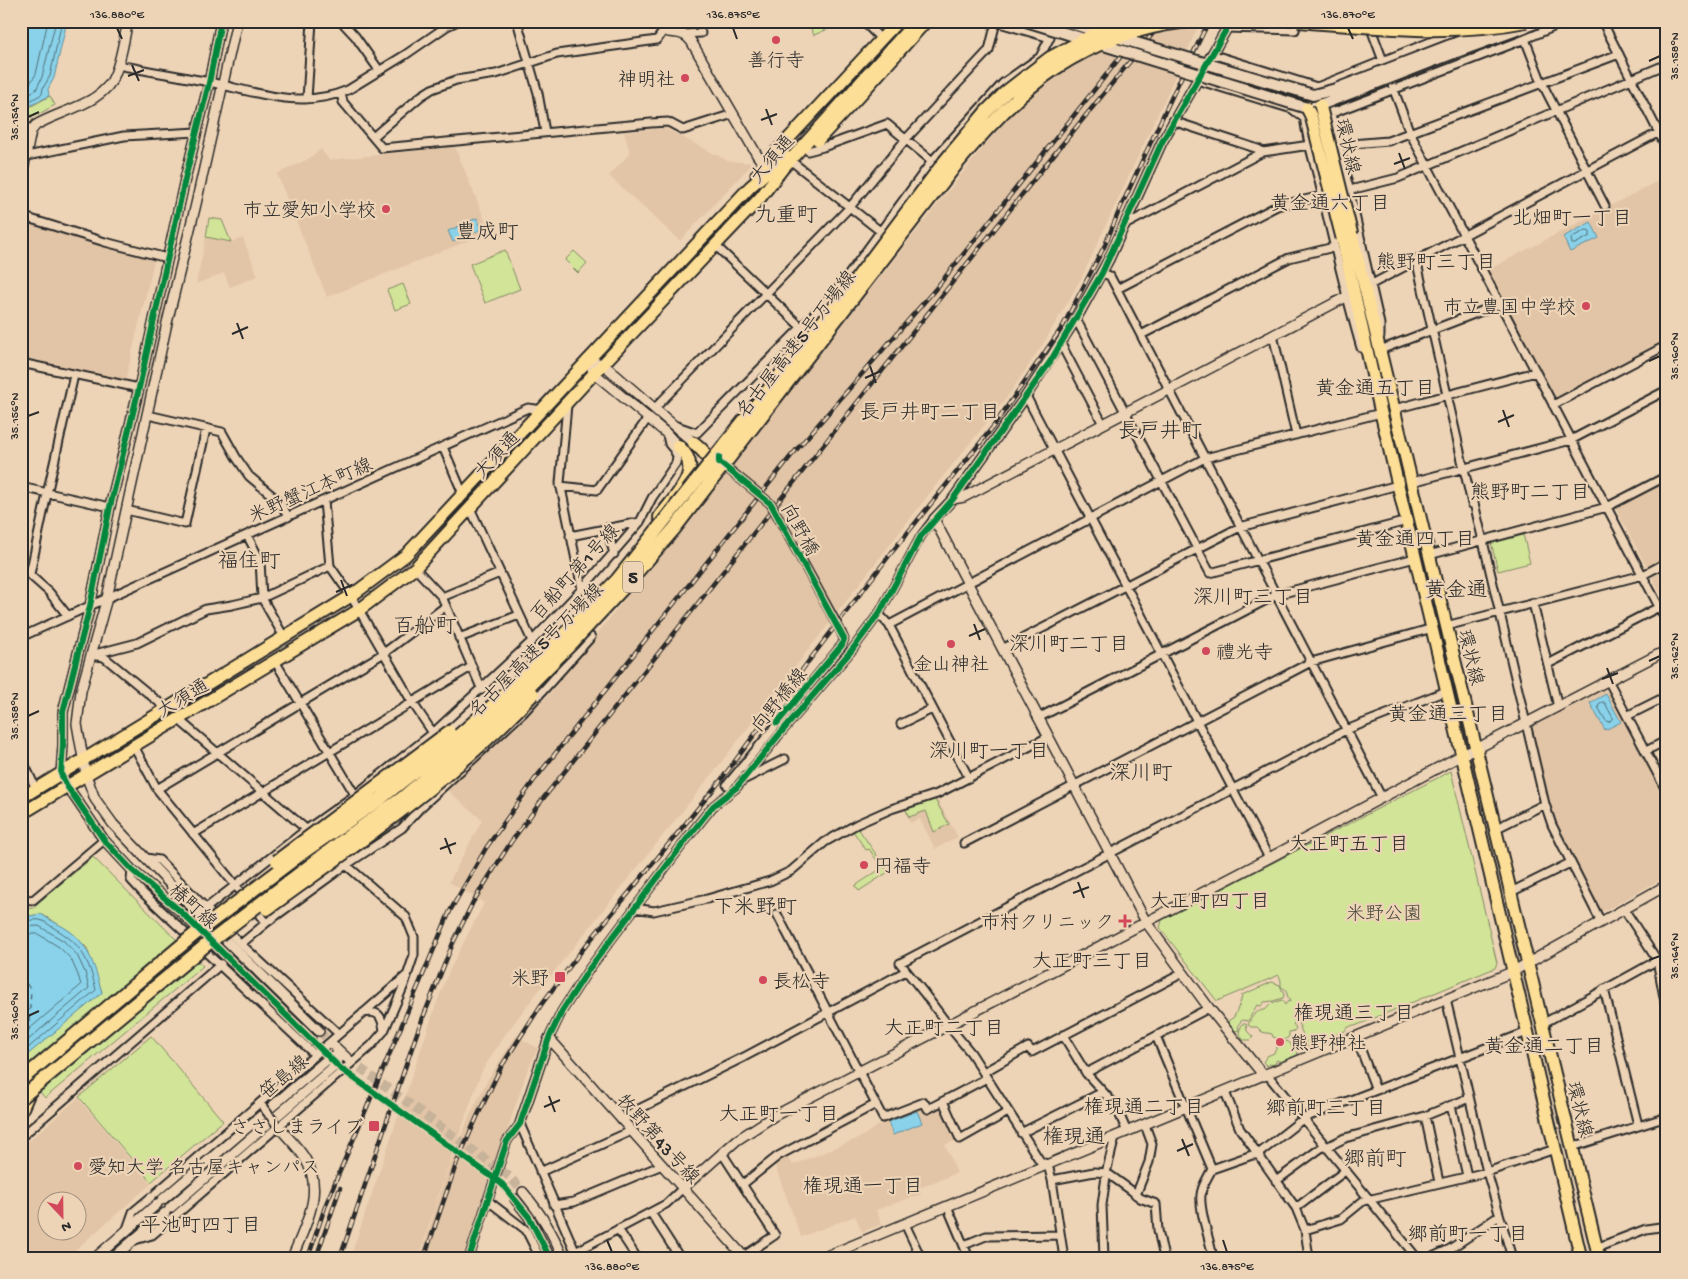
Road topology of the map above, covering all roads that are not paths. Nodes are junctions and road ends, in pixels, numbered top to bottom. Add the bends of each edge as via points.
1 (128, 21) edge
2 (222, 21) edge
3 (237, 21) edge
4 (312, 21) edge
5 (341, 21) edge
6 (458, 21) edge
7 (516, 21) edge
8 (862, 21) edge
9 (898, 21) edge
10 (910, 21) edge
11 (916, 21) edge
12 (926, 21) edge
13 (1026, 21) edge
14 (1058, 21) edge
15 (1064, 21) edge
16 (1135, 21) edge
17 (1187, 21) edge
18 (1298, 21) edge
19 (1368, 21) edge
20 (1484, 21) edge
21 (1513, 21) edge
22 (1526, 21) edge
23 (1541, 21) edge
24 (1563, 21) edge
25 (1602, 21) edge
26 (994, 22) edge
27 (1229, 25) edge
28 (662, 26) edge
29 (701, 33) dead end
30 (684, 34) junction
31 (1050, 38) junction
32 (881, 39) junction
33 (1525, 39) junction
34 (1450, 50) junction
35 (1212, 54) junction
36 (1619, 54) junction
37 (1383, 60) junction
38 (528, 63) junction
39 (1667, 64) edge
40 (118, 65) junction
41 (379, 70) junction
42 (1631, 78) junction
43 (1197, 80) junction
44 (209, 82) junction
45 (1542, 83) junction
46 (223, 86) junction
47 (1394, 90) junction
48 (1315, 91) junction
49 (341, 93) junction
50 (307, 99) junction
51 (1320, 105) junction
52 (1556, 110) junction
53 (733, 114) junction
54 (1306, 114) junction
55 (1331, 114) junction
56 (1173, 121) junction
57 (21, 124) edge
58 (1667, 128) edge
59 (31, 131) junction
60 (197, 132) junction
61 (545, 132) junction
62 (1658, 132) junction
63 (1410, 133) junction
64 (373, 137) junction
65 (906, 139) junction
66 (1310, 144) junction
67 (1340, 145) junction
68 (1667, 149) edge
69 (808, 151) junction
70 (1263, 152) junction
71 (27, 156) junction
72 (932, 162) junction
73 (796, 164) junction
74 (764, 165) junction
75 (780, 166) junction
76 (1429, 166) junction
77 (1586, 170) junction
78 (21, 180) edge
79 (750, 187) junction
80 (1350, 190) junction
81 (1322, 196) junction
82 (760, 198) junction
83 (1605, 206) dead end
84 (850, 207) junction
85 (21, 216) edge
86 (1125, 225) junction
87 (880, 231) junction
88 (1464, 234) junction
89 (1347, 236) junction
90 (715, 245) junction
91 (1334, 247) junction
92 (167, 258) junction
93 (1416, 259) junction
94 (1102, 273) junction
95 (1372, 284) junction
96 (1117, 289) junction
97 (766, 293) junction
98 (1346, 297) junction
99 (1500, 304) junction
100 (1076, 319) junction
101 (801, 327) junction
102 (1432, 330) junction
103 (1273, 335) junction
104 (1141, 336) junction
105 (1061, 344) junction
106 (1667, 345) edge
107 (1380, 350) junction
108 (1369, 357) junction
109 (587, 360) junction
110 (23, 363) edge
111 (603, 364) junction
112 (1536, 372) junction
113 (594, 373) junction
114 (21, 375) edge
115 (74, 375) junction
116 (139, 388) junction
117 (1169, 389) junction
118 (1667, 390) edge
119 (1447, 395) junction
120 (1026, 396) junction
121 (569, 400) junction
122 (1553, 405) junction
123 (655, 408) junction
124 (1394, 408) junction
125 (543, 410) junction
126 (1126, 412) junction
127 (1381, 413) junction
128 (148, 415) junction
129 (648, 418) junction
130 (1103, 424) junction
131 (675, 425) junction
132 (206, 429) junction
133 (1296, 435) junction
134 (1571, 440) junction
135 (694, 442) joint
136 (443, 447) junction
137 (1054, 448) junction
138 (677, 451) junction
139 (719, 457) joint
140 (1205, 458) junction
141 (1464, 468) junction
142 (1667, 476) edge
143 (1162, 480) junction
144 (1412, 482) junction
145 (1398, 485) junction
146 (560, 486) junction
147 (21, 488) edge
148 (47, 494) junction
149 (464, 494) junction
150 (953, 498) junction
151 (324, 501) junction
152 (110, 507) junction
153 (1607, 507) junction
154 (470, 508) junction
155 (126, 510) junction
156 (288, 517) junction
157 (1091, 518) junction
158 (934, 519) junction
159 (1407, 521) junction
160 (640, 522) junction
161 (1240, 527) junction
162 (607, 528) junction
163 (247, 535) junction
164 (570, 536) junction
165 (1482, 540) junction
166 (1198, 548) junction
167 (614, 554) junction
168 (1429, 554) junction
169 (1415, 558) junction
170 (1258, 561) junction
171 (1667, 562) edge
172 (330, 566) junction
173 (21, 567) edge
174 (415, 568) junction
175 (500, 573) junction
176 (30, 574) junction
177 (1642, 575) junction
178 (968, 583) junction
179 (1126, 586) junction
180 (582, 589) junction
181 (1276, 595) junction
182 (351, 596) junction
183 (442, 597) junction
184 (107, 598) junction
185 (262, 598) junction
186 (1533, 603) junction
187 (90, 606) junction
188 (446, 606) junction
189 (1659, 607) junction
190 (359, 610) junction
191 (1499, 612) junction
192 (879, 614) junction
193 (519, 615) junction
194 (68, 616) junction
195 (1667, 622) edge
196 (889, 625) junction
197 (1446, 626) junction
198 (1432, 628) junction
199 (840, 630) joint
200 (284, 637) junction
201 (591, 637) dead end
202 (21, 638) edge
203 (460, 638) junction
204 (532, 642) junction
205 (1002, 649) junction
206 (1667, 650) edge
207 (384, 653) junction
208 (1162, 653) junction
209 (91, 655) junction
210 (514, 658) junction
211 (275, 661) junction
212 (1311, 662) junction
213 (1548, 664) junction
214 (472, 667) junction
215 (1608, 680) junction
216 (482, 690) junction
217 (1446, 691) junction
218 (542, 693) junction
219 (1667, 696) edge
220 (412, 702) junction
221 (301, 704) junction
222 (1558, 706) junction
223 (166, 708) junction
224 (932, 709) junction
225 (1627, 716) junction
226 (1038, 718) junction
227 (178, 719) junction
228 (1197, 721) junction
229 (1526, 723) junction
230 (901, 724) dead end
231 (1346, 730) junction
232 (433, 733) junction
233 (1048, 737) junction
234 (1667, 740) edge
235 (134, 746) junction
236 (1476, 749) junction
237 (329, 752) junction
238 (1646, 752) junction
239 (218, 753) junction
240 (1462, 755) junction
241 (21, 758) edge
242 (83, 760) junction
243 (785, 760) dead end
244 (61, 774) junction
245 (86, 775) junction
246 (969, 778) junction
247 (742, 780) junction
248 (727, 785) dead end
249 (67, 786) junction
250 (1073, 786) junction
251 (36, 789) junction
252 (1233, 789) junction
253 (157, 790) junction
254 (1667, 792) edge
255 (263, 793) junction
256 (355, 795) junction
257 (21, 798) edge
258 (1382, 798) junction
259 (1545, 804) junction
260 (21, 814) edge
261 (1495, 828) junction
262 (307, 830) junction
263 (193, 834) junction
264 (104, 840) junction
265 (384, 840) junction
266 (964, 843) dead end
267 (1109, 854) junction
268 (146, 858) junction
269 (1269, 858) junction
270 (1570, 863) junction
271 (346, 865) junction
272 (132, 870) junction
273 (1667, 885) edge
274 (234, 886) junction
275 (1510, 892) junction
276 (21, 899) edge
277 (634, 908) junction
278 (205, 909) junction
279 (1624, 909) junction
280 (777, 914) dead end
281 (1146, 922) junction
282 (1600, 922) junction
283 (266, 923) junction
284 (195, 934) junction
285 (241, 944) junction
286 (206, 945) junction
287 (1667, 955) edge
288 (1667, 958) edge
289 (1657, 960) junction
290 (1528, 963) junction
291 (221, 964) junction
292 (906, 971) junction
293 (1512, 972) junction
294 (1183, 973) junction
295 (406, 976) junction
296 (1604, 989) junction
297 (1446, 999) junction
298 (1209, 1008) junction
299 (828, 1012) junction
300 (363, 1013) junction
301 (1667, 1013) edge
302 (1542, 1024) junction
303 (948, 1025) junction
304 (319, 1031) tunnel mouth
305 (384, 1031) junction
306 (1527, 1032) junction
307 (339, 1034) junction
308 (1063, 1035) junction
309 (1156, 1036) junction
310 (1356, 1037) junction
311 (550, 1038) junction
312 (311, 1039) tunnel mouth
313 (332, 1044) tunnel mouth
314 (341, 1053) junction
315 (322, 1055) junction
316 (1459, 1058) junction
317 (349, 1060) tunnel mouth
318 (338, 1067) junction
319 (858, 1072) junction
320 (1086, 1073) junction
321 (986, 1075) junction
322 (1266, 1075) junction
323 (21, 1080) edge
324 (1376, 1090) junction
325 (1103, 1092) junction
326 (1225, 1092) junction
327 (25, 1095) edge
328 (1469, 1098) junction
329 (943, 1101) junction
330 (876, 1104) junction
331 (261, 1105) junction
332 (1451, 1105) junction
333 (1186, 1108) junction
334 (21, 1110) edge
335 (1008, 1112) junction
336 (1425, 1116) junction
337 (1667, 1116) edge
338 (1304, 1118) junction
339 (622, 1121) junction
340 (520, 1124) junction
341 (277, 1125) junction
342 (1145, 1125) junction
343 (1638, 1125) junction
344 (631, 1131) junction
345 (1127, 1132) junction
346 (1021, 1133) junction
347 (21, 1137) edge
348 (1115, 1137) junction
349 (1326, 1146) junction
350 (1572, 1147) junction
351 (1555, 1149) junction
352 (722, 1153) junction
353 (1258, 1155) junction
354 (662, 1165) junction
355 (1048, 1165) junction
356 (1212, 1169) junction
357 (1345, 1171) junction
358 (540, 1172) junction
359 (1487, 1172) junction
360 (1107, 1173) junction
361 (1467, 1176) junction
362 (1052, 1180) junction
363 (1276, 1181) junction
364 (1439, 1182) junction
365 (743, 1184) junction
366 (683, 1188) junction
367 (522, 1192) tunnel mouth
368 (1136, 1196) junction
369 (157, 1198) junction
370 (515, 1199) tunnel mouth
371 (1369, 1199) junction
372 (487, 1200) junction
373 (554, 1205) junction
374 (947, 1206) junction
375 (1296, 1208) junction
376 (651, 1213) junction
377 (170, 1214) junction
378 (1499, 1216) junction
379 (905, 1224) junction
380 (1667, 1226) edge
381 (618, 1229) junction
382 (1305, 1230) junction
383 (1060, 1235) junction
384 (964, 1245) junction
385 (1598, 1253) edge
386 (577, 1255) edge
387 (745, 1257) edge
388 (95, 1258) edge
389 (113, 1258) edge
390 (292, 1258) edge
391 (469, 1258) edge
392 (540, 1258) edge
393 (550, 1258) edge
394 (563, 1258) edge
395 (637, 1258) edge
396 (680, 1258) edge
397 (822, 1258) edge
398 (920, 1258) edge
399 (969, 1258) edge
400 (1064, 1258) edge
401 (1104, 1258) edge
402 (1164, 1258) edge
403 (1213, 1258) edge
404 (1309, 1258) edge
405 (1417, 1258) edge
406 (1430, 1258) edge
407 (1512, 1258) edge
408 (1581, 1258) edge

1 - 40 street
2 - 44 street
3 - 46 street, 椿町線
4 - 50 street
5 - 41 street
6 - 41 street
7 - 38 street
8 - 32 street
9 - 32 main road
10 - 75 main road, 大須通
11 - 75 main road, 大須通
12 - 69 main road
13 - 54 main road, bridge
14 - 31 street
15 - 48 main road, bridge
16 - 284 highway, 名古屋高速5号万場線 / 5, bridge via 1093,35 1050,58 986,112 617,580 508,692 380,799
17 - 286 highway, 名古屋高速5号万場線 / 5, bridge via 1103,42 1057,66 1016,99 954,166 674,529 572,643 517,698 402,799
18 - 22 highway, bridge via 1455,29
18 - 27 street via 1295,30
19 - 37 street
20 - 37 street
21 - 34 main road
23 - 34 main road
24 - 33 street
25 - 36 street
26 - 31 street
26 - 65 street via 989,50
27 - 35 street
28 - 30 street via 668,32
28 - 38 street via 657,40 557,54
29 - 30 street
30 - 53 street
31 - 72 street via 1040,58 1003,83
32 - 74 main road
33 - 45 street
33 - 47 street
34 - 48 main road, bridge via 1336,89
34 - 51 main road, bridge
35 - 43 street
35 - 48 street
36 - 42 street
36 - 45 street
37 - 47 street
37 - 48 street
38 - 61 street via 538,93
38 - 64 street via 432,89
39 - 42 street
40 - 44 street
40 - 59 street via 110,84 102,92 45,119
41 - 49 street
42 - 52 street
42 - 62 street
43 - 54 street
43 - 56 street
44 - 46 street
44 - 60 street
45 - 52 street
45 - 63 street
46 - 50 street via 284,100
46 - 128 street, 椿町線
47 - 55 street
47 - 63 street
48 - 51 main road, 環状線, bridge
48 - 54 street via 1310,92 1306,101
48 - 55 street via 1326,99
49 - 50 street
49 - 64 street via 343,102
51 - 54 main road, bridge
51 - 89 main road, 環状線, bridge
52 - 76 street
52 - 77 street
53 - 61 street via 683,130 668,122
53 - 74 street
54 - 55 street
54 - 66 street
54 - 89 main road, 環状線, bridge via 1311,116
55 - 67 street
56 - 70 street
56 - 86 street
57 - 59 street
58 - 62 street
59 - 71 street
60 - 71 street via 124,136
60 - 92 street
61 - 64 street via 382,148
62 - 68 street
62 - 77 street
63 - 67 street via 1388,141
63 - 76 street
65 - 69 street via 887,124
65 - 72 street
65 - 84 street
66 - 70 street
66 - 81 street
67 - 80 street
69 - 73 main road
70 - 86 street
71 - 78 street
72 - 87 street
73 - 82 main road
73 - 84 street
74 - 79 main road
75 - 79 main road, 大須通
75 - 82 main road, 大須通
76 - 80 street
76 - 88 street
77 - 83 street
77 - 88 street
79 - 109 main road, 大須通
80 - 95 street
81 - 91 street
81 - 96 street via 1277,206
82 - 90 main road, 大須通
84 - 87 street
84 - 97 street
85 - 92 street
86 - 94 street
87 - 101 street via 836,292
88 - 93 street
88 - 99 street
89 - 107 main road, 環状線
89 - 108 main road, 環状線
90 - 97 street
90 - 111 main road, 大須通
91 - 98 street
91 - 104 street via 1289,258
92 - 116 street
93 - 95 street
93 - 102 street
94 - 96 street via 1110,276
94 - 100 street
95 - 107 street via 1380,324
96 - 104 street
97 - 101 street
97 - 123 street
98 - 103 street
98 - 108 street via 1363,353
99 - 102 street
99 - 112 street
100 - 105 street
100 - 126 street
101 - 131 street via 697,433
101 - 139 street, bridge via 807,346
102 - 107 street
102 - 119 street
103 - 117 street
103 - 133 street
104 - 117 street
105 - 120 street
105 - 130 street
106 - 122 street
107 - 124 main road, 環状線
108 - 127 main road, 環状線
109 - 111 street
109 - 113 street
109 - 125 main road, 大須通
110 - 114 street
110 - 115 street
111 - 113 main road, 大須通
111 - 123 street
112 - 119 street
112 - 122 street
113 - 121 main road, 大須通
113 - 129 street
115 - 116 street
115 - 148 street
116 - 152 street
117 - 126 street
117 - 140 street
118 - 134 street
119 - 124 street
119 - 141 street
120 - 137 street
120 - 150 street
121 - 146 street via 565,413
121 - 154 main road, 大須通
122 - 134 street
123 - 131 street
124 - 144 main road, 環状線
125 - 136 street, 米野蟹江本町線 via 528,408
125 - 149 main road, 大須通
126 - 130 street
126 - 143 street
127 - 133 street
127 - 145 main road, 環状線
128 - 132 street
128 - 155 street, 椿町線
129 - 138 street via 666,433
129 - 146 street via 597,490
130 - 137 street
131 - 135 street
132 - 155 street via 185,524
132 - 156 street via 222,432 249,476 281,502
133 - 140 street
134 - 141 street
134 - 153 street
135 - 286 highway, bridge via 706,452 712,468 711,483 677,532 629,591 524,703 467,758 394,817 251,921
136 - 149 street
136 - 151 street, 米野蟹江本町線
137 - 150 street via 964,497
137 - 157 street
138 - 160 street, 百船町第1号線 via 676,463
138 - 284 highway, bridge via 684,451 689,458 687,481 610,576 501,687 444,737 230,898
139 - 199 street, 向野橋, bridge via 719,462 771,504
140 - 143 street
140 - 161 street
141 - 144 street
141 - 165 street
142 - 153 street
143 - 157 street
143 - 166 street
144 - 168 main road, 環状線
145 - 159 main road, 環状線
145 - 161 street
146 - 164 street
147 - 148 street
148 - 152 street
148 - 176 street
149 - 182 main road, 大須通 via 406,555
150 - 158 street
151 - 156 street, 米野蟹江本町線
151 - 172 street
152 - 187 street
153 - 165 street
153 - 177 street
154 - 174 main road, 大須通
154 - 175 street
155 - 184 street, 椿町線
156 - 163 street, 米野蟹江本町線
157 - 178 street
157 - 179 street
158 - 178 street
158 - 192 street via 921,536
159 - 169 main road, 環状線
159 - 170 street
160 - 162 street
160 - 167 street, 百船町第1号線
161 - 166 street
161 - 170 street
162 - 164 street
162 - 167 street
163 - 184 street, 米野蟹江本町線
163 - 185 street via 260,560
164 - 180 street
165 - 168 street
165 - 191 street
166 - 170 street via 1210,573
166 - 179 street
167 - 180 street, 百船町第1号線
168 - 197 main road, 環状線
169 - 181 street
169 - 198 main road, 環状線
170 - 181 street
171 - 177 street
172 - 182 street
172 - 185 street
173 - 176 street
174 - 183 street
174 - 190 main road, 大須通
175 - 183 street
175 - 193 street
176 - 194 street
177 - 186 street
177 - 189 street
178 - 196 street
178 - 205 street
179 - 205 street
179 - 208 street
180 - 204 street, 百船町第1号線
181 - 208 street
181 - 212 street
182 - 190 street
182 - 200 main road, 大須通
183 - 188 street
184 - 187 street, 米野蟹江本町線
184 - 209 street, 椿町線
185 - 200 street
185 - 209 street via 206,609 137,643
186 - 191 street
186 - 213 street
187 - 194 street, 米野蟹江本町線
187 - 244 street via 63,712
188 - 203 street
188 - 207 street
189 - 195 street
189 - 213 street
190 - 207 street
190 - 211 main road, 大須通
191 - 197 street
191 - 229 street
192 - 196 street
192 - 247 street
193 - 203 street
193 - 204 street
194 - 202 street, 米野蟹江本町線
196 - 224 street
197 - 236 main road, 環状線
198 - 212 street
198 - 217 main road, 環状線
199 - 248 street, 向野橋線 via 844,639 842,645
200 - 223 main road, 大須通
201 - 218 street
203 - 214 street
204 - 210 street, 百船町第1号線
205 - 226 street
206 - 215 street
207 - 220 street
207 - 221 street
208 - 226 street
208 - 228 street
209 - 223 street via 104,657
209 - 242 street, 椿町線 via 81,691 77,724
210 - 216 street, 百船町第1号線
210 - 218 street via 525,664 546,657
211 - 221 street
211 - 227 main road, 大須通
212 - 228 street
212 - 231 street
213 - 222 street
214 - 216 street
214 - 220 street
215 - 222 street
215 - 225 street
216 - 232 street, 百船町第1号線
217 - 231 street
217 - 240 main road, 環状線
218 - 265 street via 402,828
219 - 225 street
220 - 232 street
220 - 237 street
221 - 237 street
221 - 239 street
222 - 229 street
223 - 242 main road, 大須通
224 - 230 street
224 - 246 street
225 - 238 street
226 - 233 street
227 - 235 main road, 大須通
227 - 239 street
228 - 250 street
228 - 252 street
229 - 236 street
229 - 259 street
231 - 252 street
231 - 258 street
232 - 256 street, 百船町第1号線
233 - 246 street
233 - 250 street
234 - 238 street
235 - 245 main road, 大須通
235 - 253 street
236 - 240 street
236 - 261 main road, 環状線
237 - 255 street
237 - 256 street
238 - 254 street
239 - 253 street
239 - 255 street
240 - 258 street
240 - 293 main road, 環状線
241 - 251 street
242 - 244 main road, 大須通
242 - 245 street, 椿町線
243 - 247 street
244 - 249 street, 椿町線
244 - 251 main road, 大須通
245 - 249 main road, 大須通
245 - 268 street, 椿町線 via 95,799
246 - 277 street via 937,794 857,824 826,842 791,871 770,881 654,911
247 - 277 street via 713,806
249 - 260 main road, 大須通
249 - 264 street, 椿町線
250 - 266 street
250 - 267 street
251 - 257 main road, 大須通
252 - 267 street
252 - 269 street
253 - 263 street
255 - 262 street
255 - 263 street
256 - 262 street, 百船町第1号線
256 - 265 street
258 - 269 street
259 - 261 street
259 - 270 street
261 - 275 main road, 環状線
262 - 271 street
262 - 274 street, 百船町第1号線
263 - 274 street
264 - 272 street, 椿町線
264 - 276 street via 33,900
265 - 271 street
267 - 281 street
267 - 292 street via 900,964
268 - 278 street via 159,860
268 - 304 street, 椿町線
269 - 281 street
270 - 275 street
270 - 282 street
271 - 283 street
271 - 295 street via 406,917 415,946
272 - 291 street via 131,880 143,893
272 - 312 street, 椿町線 via 180,911
273 - 279 street
274 - 278 street, 百船町第1号線
274 - 283 street
275 - 290 main road, 環状線
277 - 311 street via 588,970 562,1011
278 - 285 street
279 - 282 street
279 - 289 street
280 - 299 street
281 - 294 street
281 - 303 street
282 - 290 street
283 - 285 street
284 - 323 highway, 名古屋高速5号万場線 / 5, bridge
285 - 307 street
286 - 327 highway, 名古屋高速5号万場線 / 5, bridge
287 - 289 street
288 - 289 street
289 - 296 street
289 - 301 street
290 - 293 street
290 - 302 main road, 環状線
291 - 315 street
291 - 347 street
292 - 299 street
292 - 303 street
293 - 297 street
293 - 306 main road, 環状線
294 - 298 street
294 - 308 street
295 - 300 street
295 - 305 street
296 - 302 street
296 - 343 street
297 - 310 street
297 - 316 street
298 - 309 street
298 - 322 street
299 - 319 street
299 - 339 street via 637,1110
300 - 305 street via 372,1011 378,1015
300 - 307 street
302 - 350 main road, 環状線
303 - 319 street
303 - 321 street
305 - 341 street via 371,1046
306 - 316 street
306 - 351 main road, 環状線
307 - 315 street
308 - 320 street
308 - 321 street via 1032,1052 1028,1046
309 - 320 street
309 - 333 street
310 - 322 street
310 - 324 street
311 - 339 street, 牧野第43号線
311 - 340 street
313 - 314 street
314 - 315 street, 笹島線
314 - 317 street
314 - 318 street, 笹島線
315 - 318 street
315 - 331 street
315 - 369 street, 笹島線
316 - 324 street
316 - 328 street
318 - 377 street, 笹島線
319 - 330 street
319 - 352 street via 768,1119
320 - 325 street
321 - 329 street
321 - 335 street
322 - 326 street
322 - 338 street
324 - 338 street
325 - 345 street via 1116,1106
325 - 346 street
326 - 333 street
326 - 353 street via 1240,1129
327 - 334 highway
328 - 332 street
328 - 359 street
329 - 330 street via 928,1109 924,1102 883,1118
329 - 335 street via 960,1139
330 - 365 street via 778,1156
331 - 341 street, bridge
331 - 369 street
332 - 336 street
332 - 361 street
333 - 342 street
333 - 356 street
335 - 346 street
336 - 349 street
336 - 364 street
337 - 343 street
338 - 349 street
338 - 353 street
339 - 344 street, 牧野第43号線
340 - 358 street
340 - 372 street via 507,1141
341 - 377 street
341 - 390 street via 306,1158 313,1178 314,1198
342 - 345 street
342 - 368 street via 1152,1144
343 - 350 street
344 - 354 street, 牧野第43号線
344 - 358 street
345 - 348 street
346 - 355 street via 1040,1161
348 - 355 street
348 - 360 street
349 - 357 street
349 - 363 street
350 - 385 main road, 環状線
351 - 359 street
351 - 408 main road, 環状線
352 - 365 street
352 - 366 street
353 - 356 street
353 - 363 street
354 - 366 street, 牧野第43号線
354 - 373 street via 574,1202
355 - 362 street
355 - 374 street
356 - 403 street via 1200,1193
357 - 371 street
357 - 375 street
358 - 373 street
359 - 361 street
359 - 378 street
360 - 362 street via 1094,1172
360 - 368 street
360 - 401 street via 1102,1205
361 - 364 street
362 - 383 street
363 - 375 street
364 - 371 street
365 - 387 street via 774,1235
366 - 376 street
366 - 387 street, 牧野第43号線
367 - 394 street via 539,1211
368 - 402 street via 1156,1204
369 - 388 street, 笹島線
370 - 393 street via 529,1217
371 - 382 street via 1363,1200 1341,1219
371 - 405 street
372 - 391 street
372 - 392 street via 526,1230
373 - 386 street
374 - 379 street
374 - 384 street
375 - 382 street
376 - 381 street
376 - 396 street
377 - 389 street, 笹島線
378 - 406 street via 1450,1250
378 - 407 street
379 - 397 street
379 - 398 street
380 - 385 street via 1646,1229
381 - 386 street
381 - 395 street
382 - 404 street
383 - 384 street via 986,1236
383 - 400 street
384 - 399 street

